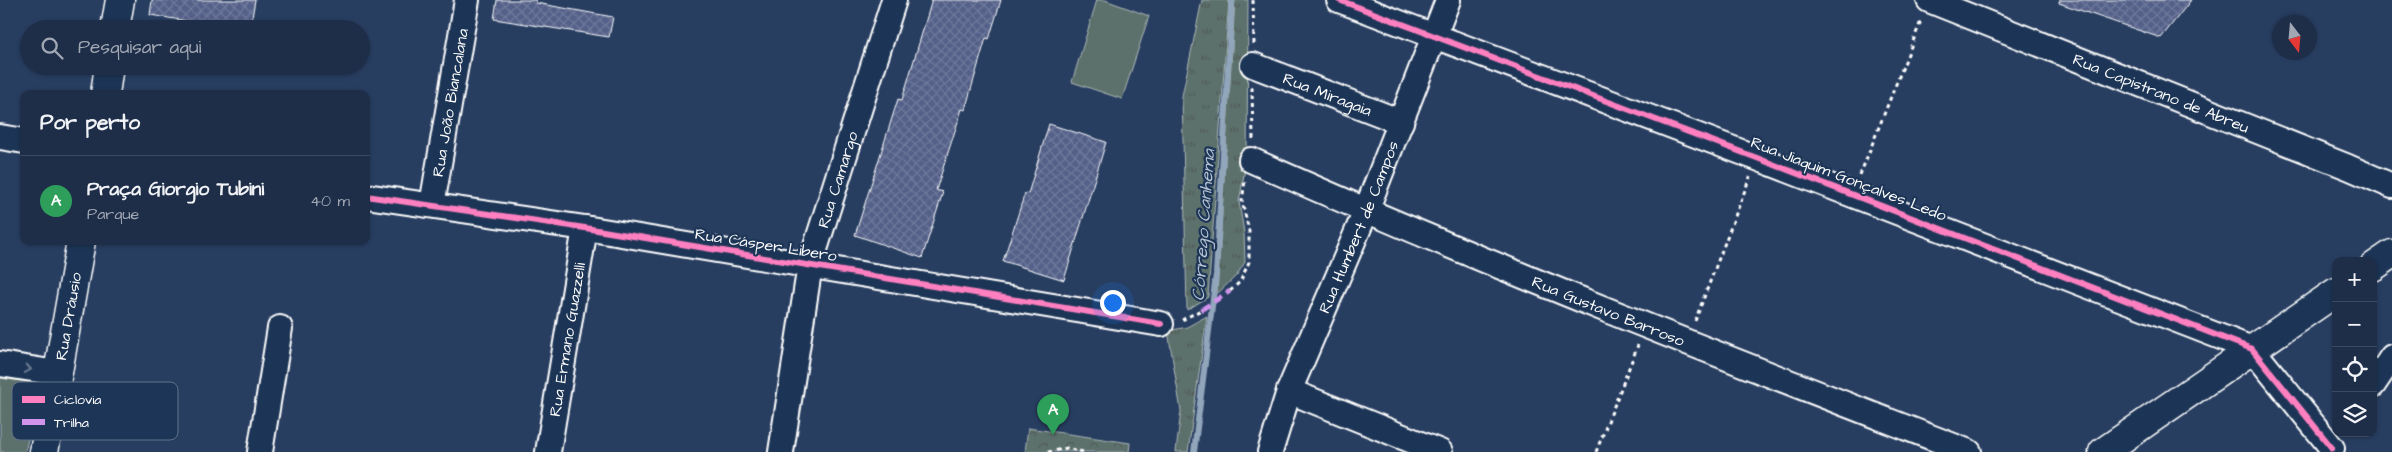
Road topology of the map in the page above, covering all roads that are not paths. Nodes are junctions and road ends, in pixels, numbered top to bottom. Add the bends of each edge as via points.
1 (120, 0) edge
2 (468, 0) edge
3 (894, 0) edge
4 (1339, 0) edge
5 (1448, 0) edge
6 (1929, 0) edge
7 (117, 20) edge
8 (1435, 36) junction
9 (1253, 65) dead end
10 (108, 75) edge
11 (106, 90) edge
12 (1401, 122) junction
13 (0, 138) edge
14 (20, 140) edge
15 (1251, 160) dead end
16 (2392, 186) edge
17 (370, 197) edge
18 (432, 206) junction
19 (1366, 211) junction
20 (585, 228) junction
21 (80, 245) edge
22 (2392, 254) edge
23 (2377, 264) edge
24 (810, 265) junction
25 (2332, 295) edge
26 (1161, 324) dead end
27 (280, 328) dead end
28 (2252, 349) junction
29 (2392, 356) edge
30 (0, 364) edge
31 (57, 373) junction
32 (2377, 379) edge
33 (56, 382) edge
34 (1290, 390) junction
35 (2335, 444) edge
36 (260, 452) edge
37 (548, 452) edge
38 (781, 452) edge
39 (1270, 452) edge
40 (1440, 452) edge
41 (1969, 452) edge
42 (2103, 452) edge

1 - 7 street
2 - 18 street, Rua João Biancalana
3 - 24 street, Rua Camargo
4 - 8 street, Rua Jiaquim Gonçalves Ledo
5 - 8 street, Rua Humbert de Campos
6 - 16 street, Rua Capistrano de Abreu
8 - 12 street, Rua Humbert de Campos
8 - 28 street, Rua Jiaquim Gonçalves Ledo
9 - 12 street, Rua Miragaia
10 - 11 street
12 - 19 street, Rua Humbert de Campos
13 - 14 street
15 - 19 street, Rua Gustavo Barroso
17 - 18 street, Rua Cásper Libero
18 - 20 street, Rua Cásper Libero
19 - 34 street, Rua Humbert de Campos
19 - 41 street, Rua Gustavo Barroso via 1687,343
20 - 24 street, Rua Cásper Libero
20 - 37 street, Rua Ermano Guazzelli
21 - 31 street, Rua Dráusio
22 - 23 street
24 - 26 street, Rua Cásper Libero
24 - 38 street, Rua Camargo
25 - 28 street
27 - 36 street
28 - 35 street
28 - 42 street
29 - 32 street
30 -> 31 street
31 - 33 street, Rua Dráusio
34 - 39 street, Rua Humbert de Campos
34 - 40 street

